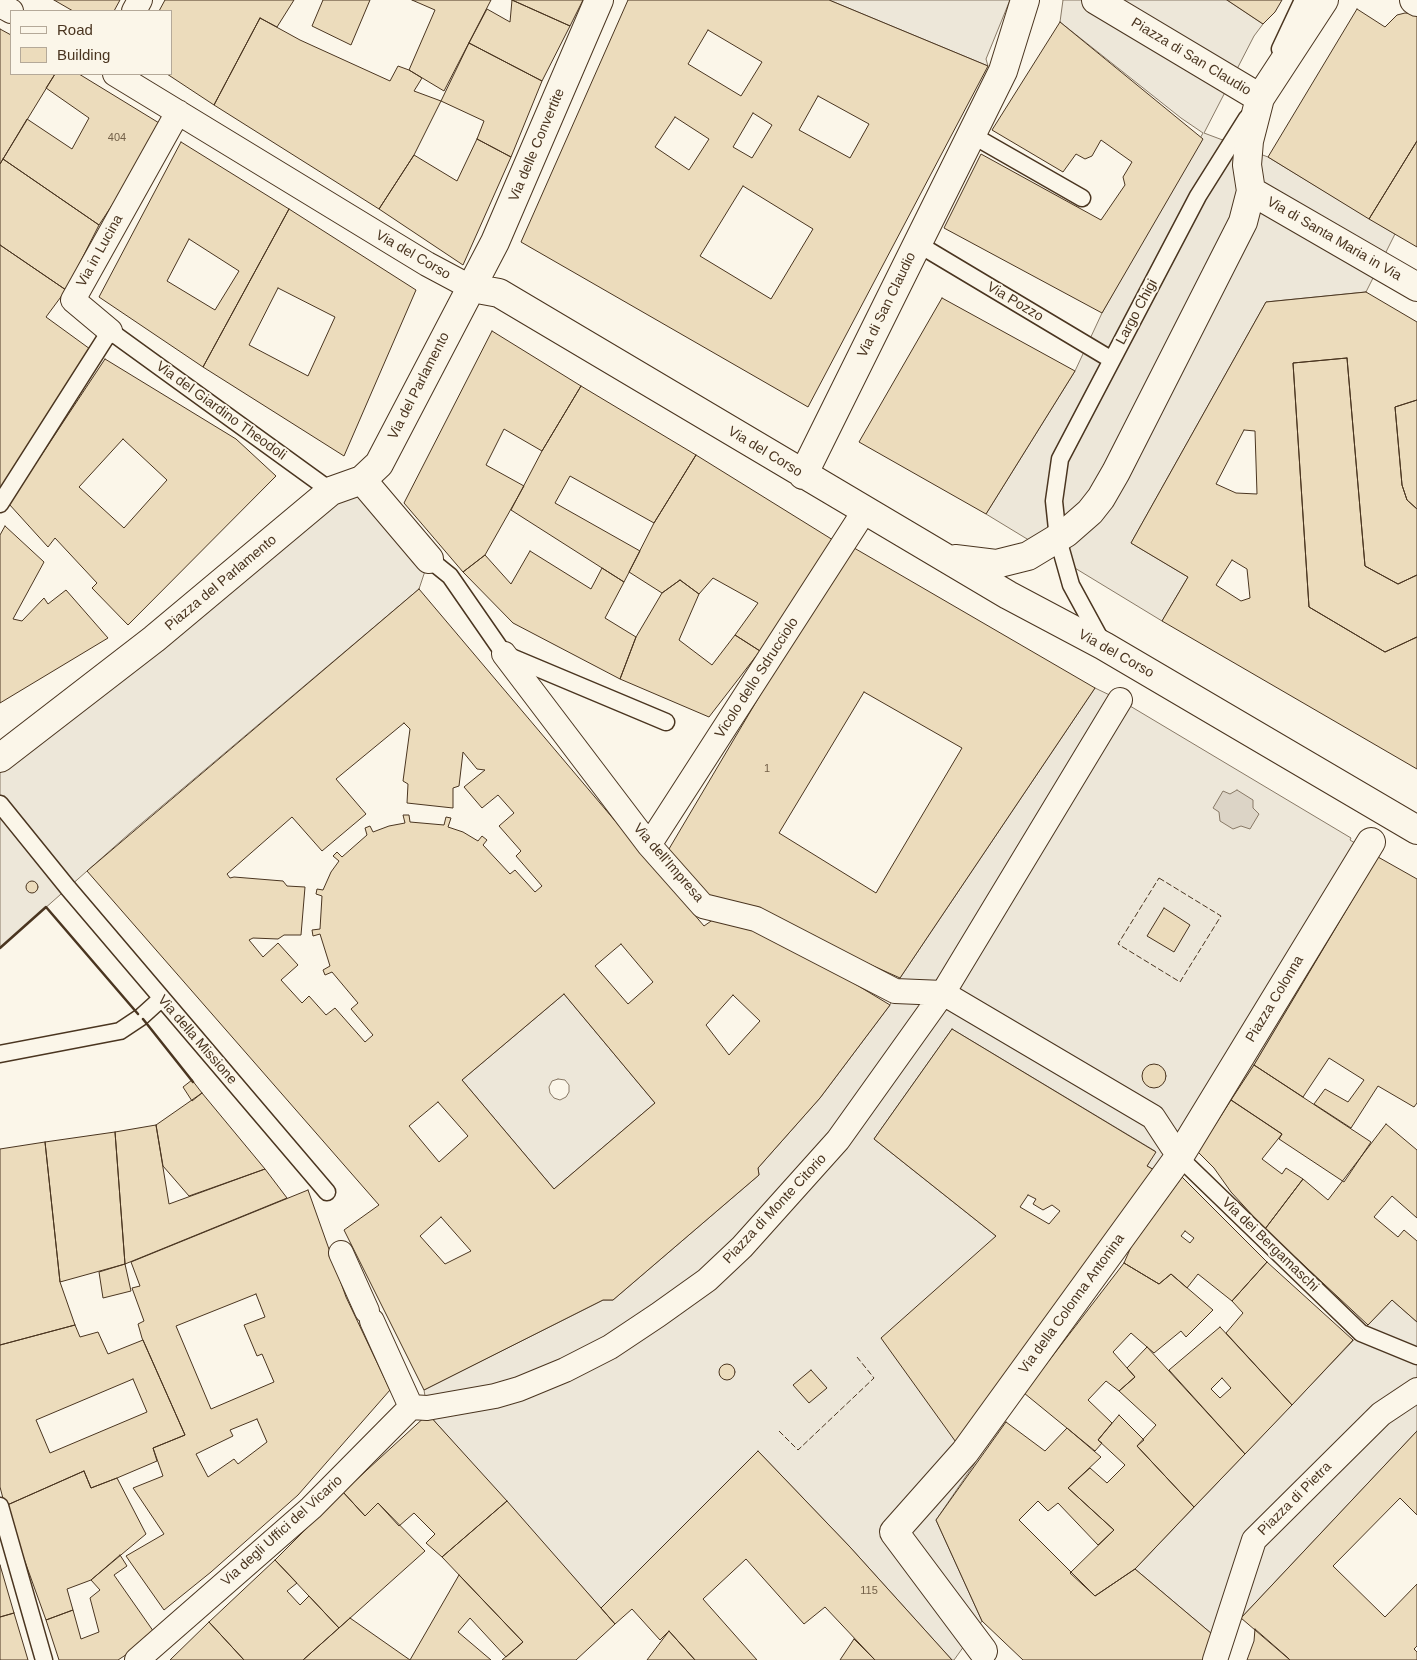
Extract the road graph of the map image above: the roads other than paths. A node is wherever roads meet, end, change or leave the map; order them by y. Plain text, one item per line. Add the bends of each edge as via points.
1 (599, 0) edge
2 (1025, 0) edge
3 (1096, 0) edge
4 (1303, 0) edge
5 (1324, 0) edge
6 (117, 75) edge
7 (1260, 98) junction
8 (178, 112) junction
9 (972, 134) junction
10 (1251, 191) junction
11 (1082, 198) dead end
12 (918, 244) junction
13 (1417, 287) edge
14 (472, 288) junction
15 (110, 331) junction
16 (1112, 360) junction
17 (803, 475) junction
18 (362, 480) junction
19 (331, 491) junction
20 (0, 504) edge
21 (865, 510) junction
22 (1058, 539) junction
23 (942, 555) junction
24 (429, 559) joint
25 (1104, 646) junction
26 (504, 654) junction
27 (1120, 700) dead end
28 (666, 722) dead end
29 (0, 758) edge
30 (0, 804) edge
31 (1417, 830) edge
32 (1372, 842) dead end
33 (649, 845) junction
34 (943, 993) junction
35 (162, 998) junction
36 (0, 1054) edge
37 (1175, 1152) junction
38 (327, 1192) dead end
39 (341, 1253) dead end
40 (1417, 1356) edge
41 (1417, 1390) edge
42 (419, 1408) junction
43 (0, 1506) edge
44 (1217, 1650) edge
45 (984, 1657) edge
46 (44, 1660) edge
47 (137, 1660) edge

1 - 14 street, Via delle Convertite
2 - 9 street, Via di San Claudio via 1003,71
3 - 7 street, Piazza di San Claudio
4 - 7 lane, Largo Chigi
5 - 7 street
6 - 8 street, Via del Corso
7 - 10 street via 1247,153
7 - 16 lane, Largo Chigi via 1198,196
8 - 14 street, Via del Corso via 427,264
8 - 15 street, Via in Lucina via 73,300
9 - 11 lane
9 - 12 street, Via di San Claudio
10 - 13 street, Via di Santa Maria in Via
10 - 22 street via 1243,222 1116,472 1090,512
12 - 16 lane, Via Pozzo
12 - 17 street, Via di San Claudio
14 - 17 street, Via del Corso via 498,293
14 - 18 street, Via del Parlamento via 378,464
15 - 19 lane, Via del Giardino Theodoli
15 - 20 lane
16 - 22 lane, Largo Chigi via 1060,459 1054,501
17 - 21 street, Via del Corso
18 - 19 street, Piazza del Parlamento
18 - 24 street
19 - 29 street, Piazza del Parlamento via 154,639
21 - 23 street, Via del Corso
21 - 33 street, Vicolo dello Sdrucciolo
22 - 23 street via 1028,556 996,564 964,562
22 - 25 lane, Largo Chigi via 1070,584
23 - 25 street, Via del Corso via 1008,596
24 - 26 lane, Via dell'Impresa via 450,576
25 - 31 street, Via del Corso
26 - 28 lane
26 - 33 street, Via dell'Impresa
27 - 34 street
30 - 35 lane, Via della Missione
32 - 37 street, Piazza Colonna
33 - 34 street, Via dell'Impresa via 703,906 756,919 895,990
34 - 37 street via 1153,1117
34 - 42 street, Piazza di Monte Citorio via 831,1148 766,1222 707,1280 610,1347 565,1370 511,1391
35 - 36 lane via 120,1031
35 - 38 lane, Via della Missione
37 - 40 lane, Via dei Bergamaschi via 1361,1333
37 - 45 street, Via della Colonna Antonina via 965,1452 894,1532
39 - 42 street via 369,1316
41 - 44 street, Piazza di Pietra via 1381,1414 1254,1540
42 - 47 street, Via degli Uffici del Vicario via 311,1508
43 - 46 lane

